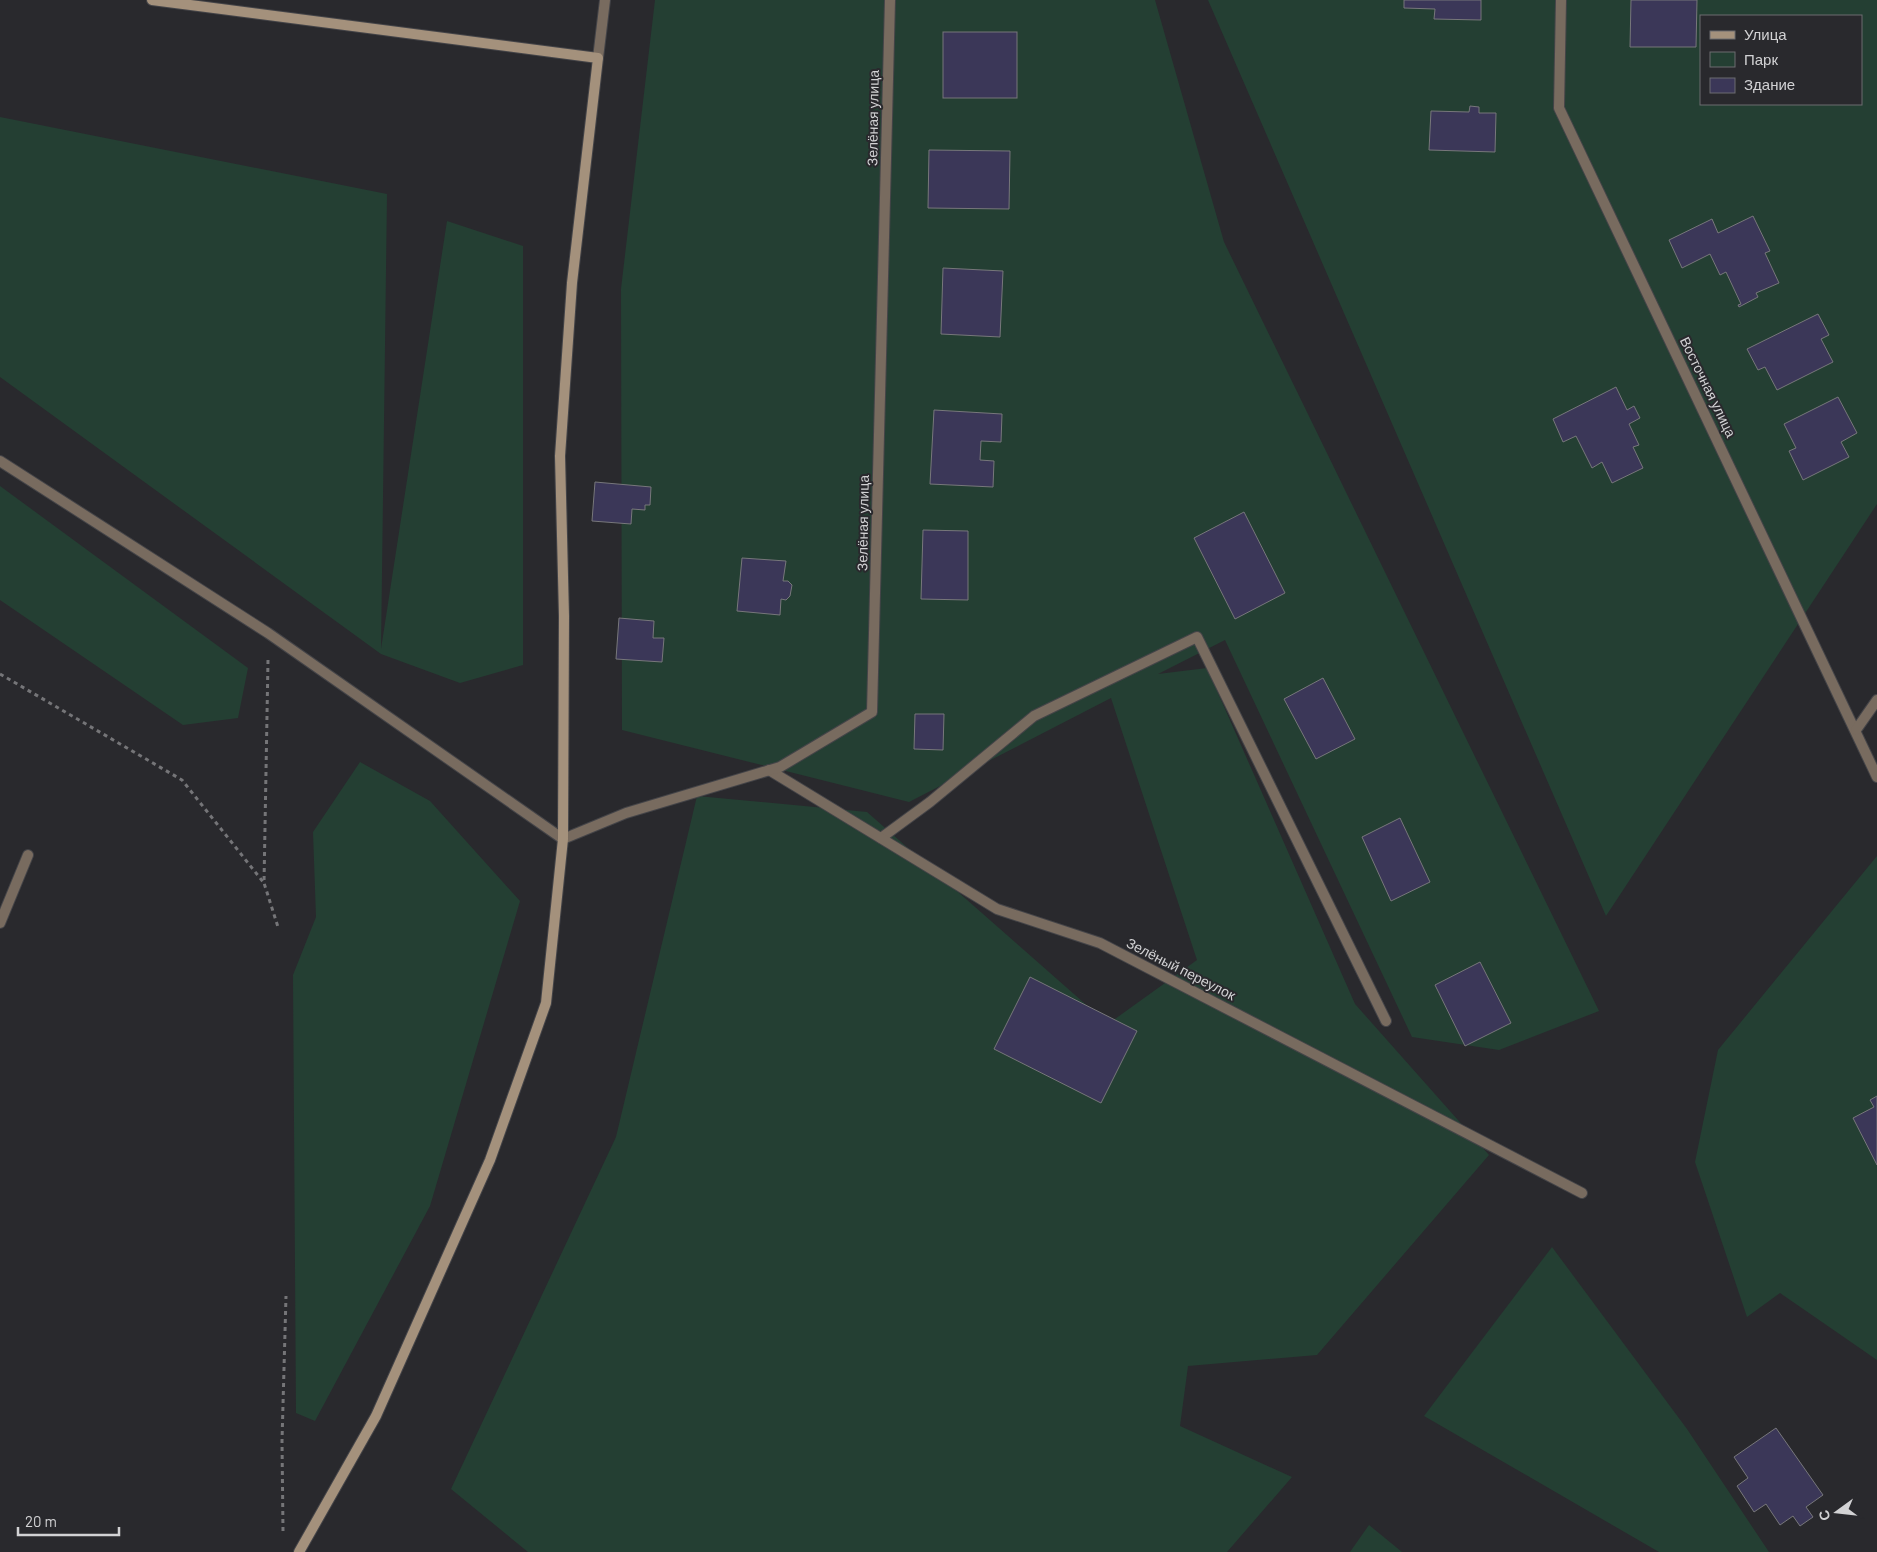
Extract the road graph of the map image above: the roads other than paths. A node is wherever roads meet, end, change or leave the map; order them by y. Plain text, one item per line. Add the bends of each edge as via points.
1 (152, 0) edge
2 (605, 0) edge
3 (890, 0) edge
4 (1561, 0) edge
5 (598, 58) junction
6 (0, 461) edge
7 (1877, 700) edge
8 (1856, 730) junction
9 (769, 770) junction
10 (1877, 777) edge
11 (563, 838) junction
12 (881, 838) junction
13 (28, 855) dead end
14 (0, 923) edge
15 (1386, 1021) dead end
16 (1582, 1194) dead end
17 (299, 1552) edge

1 - 5 main road
2 - 5 street
3 - 9 street, Зелёная улица via 872,712
4 - 8 street, Восточная улица via 1559,108
5 - 11 main road via 572,283 560,456 564,616
6 - 11 street via 268,633
7 - 8 street
8 - 10 street, Восточная улица
9 - 11 street, Зелёная улица via 626,813
9 - 12 street, Зелёный переулок
11 - 17 main road via 546,1003 490,1160 376,1416
12 - 15 street via 1034,716 1198,637
12 - 16 street, Зелёный переулок via 998,909 1100,943
13 - 14 street

